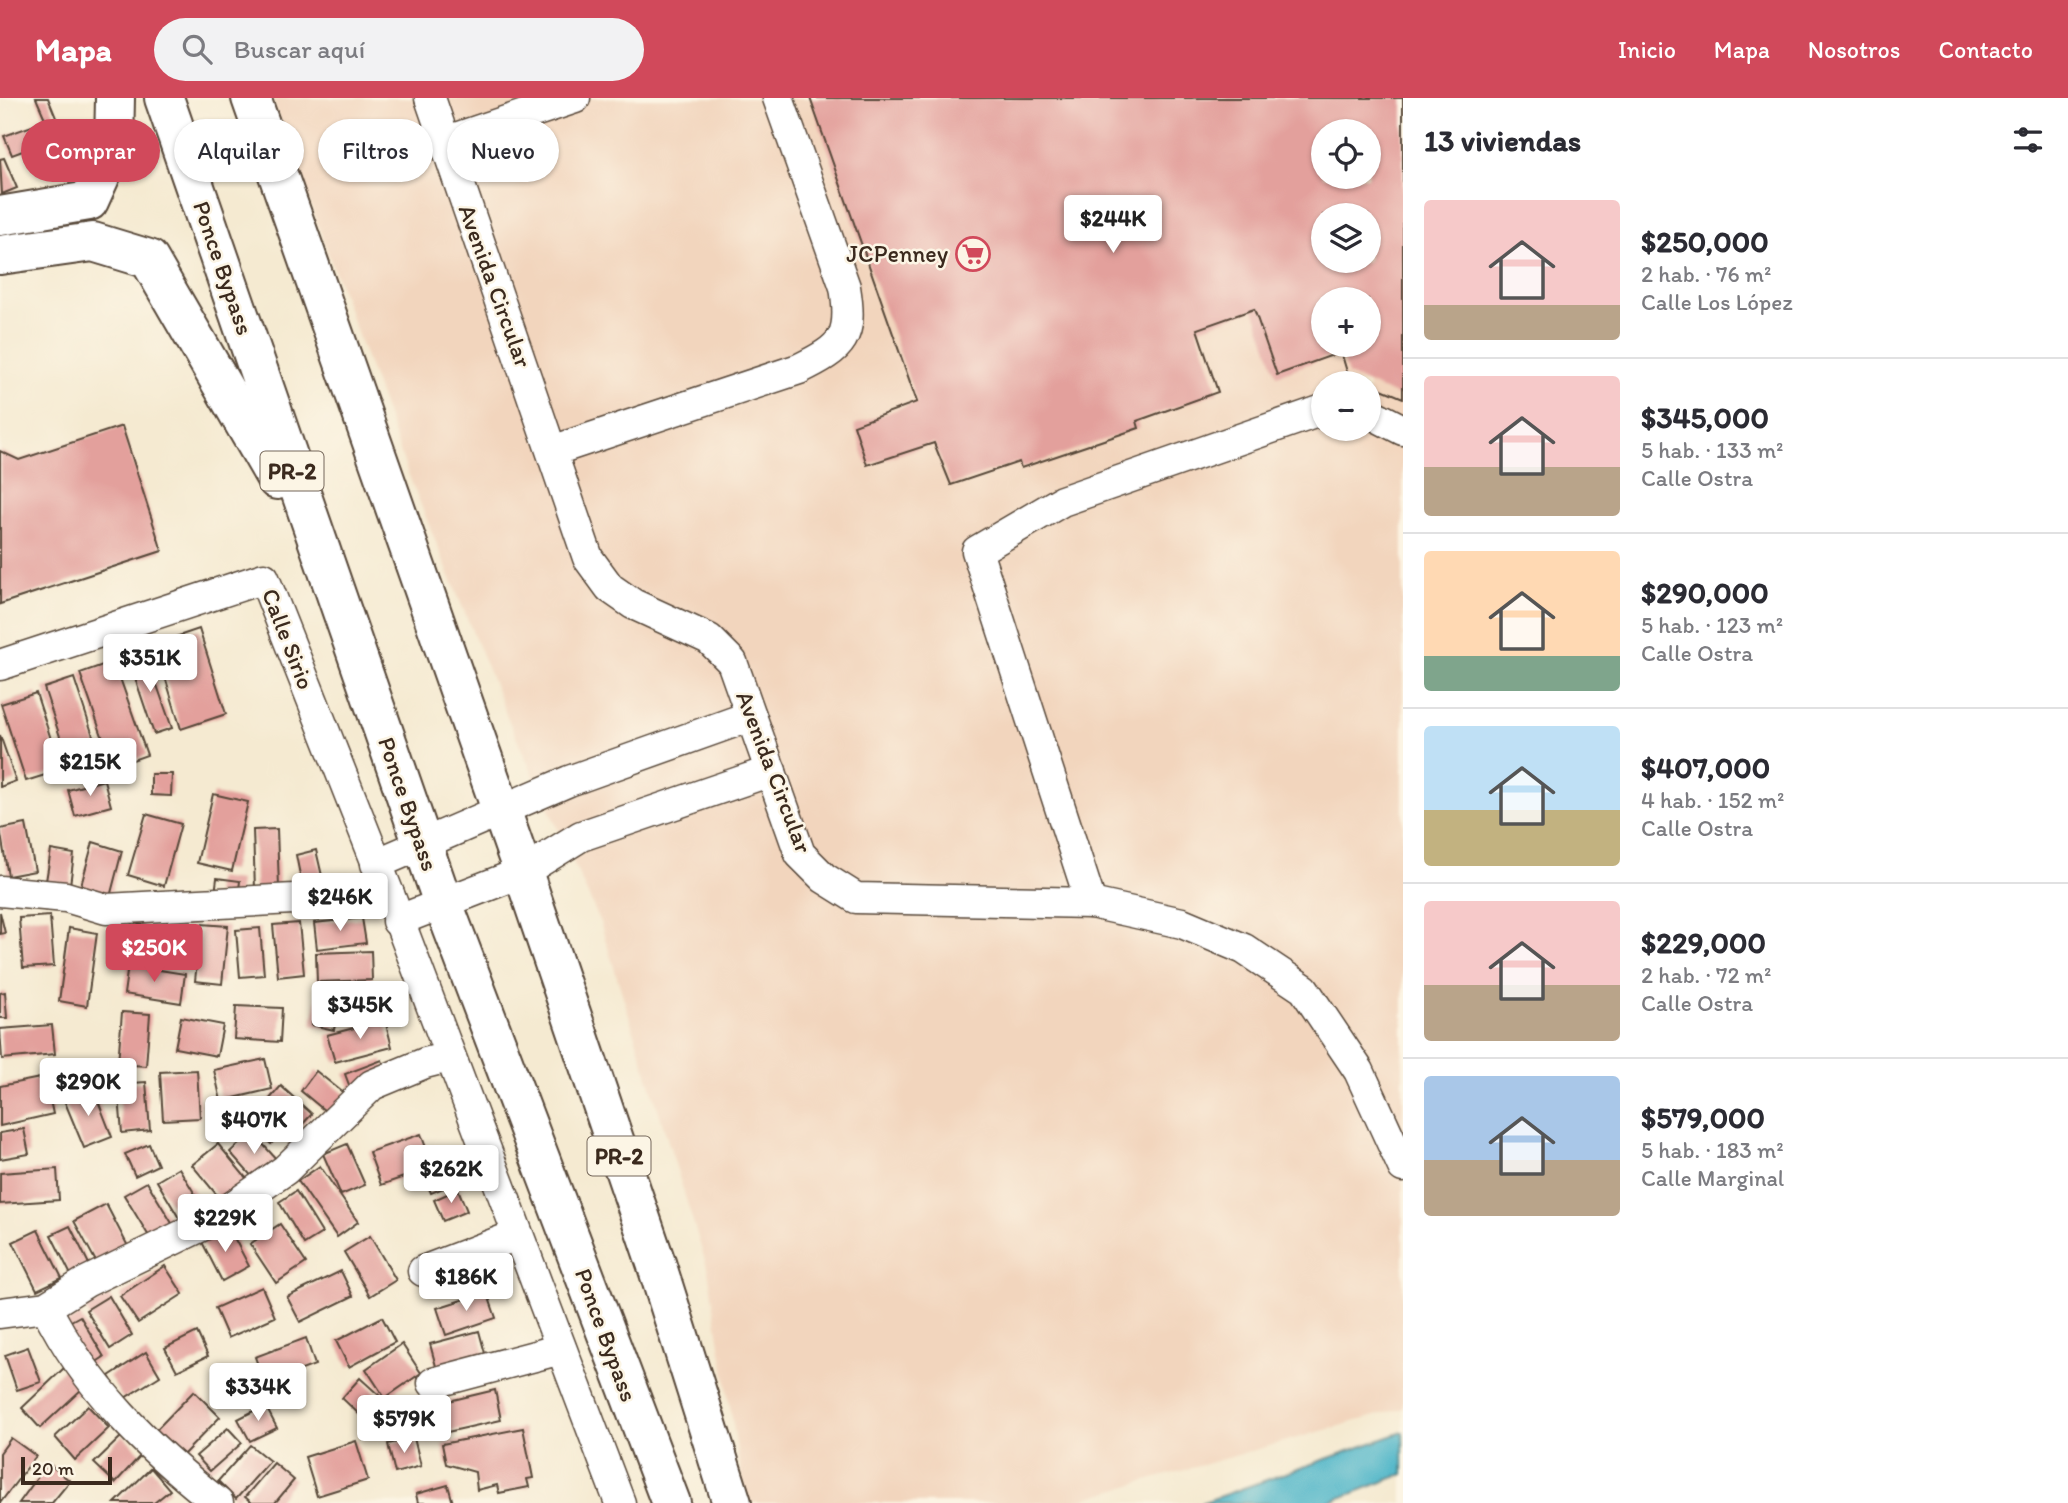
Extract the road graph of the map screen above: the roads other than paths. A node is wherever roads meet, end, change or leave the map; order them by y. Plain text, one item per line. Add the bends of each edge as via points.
1 (115, 98) edge
2 (164, 98) edge
3 (251, 98) edge
4 (430, 98) edge
5 (575, 98) edge
6 (778, 98) edge
7 (444, 142) junction
8 (0, 216) edge
9 (0, 255) edge
10 (1311, 414) edge
11 (1381, 419) edge
12 (1403, 430) edge
13 (552, 451) junction
14 (321, 557) junction
15 (0, 665) edge
16 (751, 716) junction
17 (771, 771) junction
18 (502, 812) junction
19 (422, 843) junction
20 (376, 864) junction
21 (523, 872) junction
22 (0, 891) edge
23 (443, 903) junction
24 (1091, 903) junction
25 (393, 908) junction
26 (449, 1057) junction
27 (1403, 1167) edge
28 (517, 1235) junction
29 (423, 1271) dead end
30 (46, 1307) junction
31 (0, 1313) edge
32 (561, 1349) junction
33 (433, 1383) dead end
34 (669, 1497) edge
35 (218, 1503) edge
36 (620, 1503) edge
37 (732, 1503) edge

1 - 8 highway via 114,146 89,201
2 - 14 highway, Ponce Bypass / PR-2
3 - 18 highway, PR-2
4 - 7 street, Avenida Circular
5 - 7 street
6 - 13 street via 845,287 850,316 842,339 828,355 799,369
7 - 13 street, Avenida Circular
9 - 14 highway via 93,242 149,259
10 - 24 street via 1062,501 977,551
11 - 12 street
13 - 16 street, Avenida Circular via 589,558 610,588 633,604 709,639 732,662
14 - 19 highway, Ponce Bypass / PR-2
15 - 20 street, Calle Sirio via 264,578
16 - 17 street, Avenida Circular
16 - 18 street via 569,781
17 - 21 street via 581,836
17 - 24 street, Avenida Circular via 800,855 824,878 856,898
18 - 19 street
18 - 21 highway, PR-2
19 - 20 street
19 - 23 highway, Ponce Bypass / PR-2
20 - 25 street, Calle Sirio
21 - 23 street
21 - 37 highway, PR-2
22 - 25 street via 66,897 106,909
23 - 25 street
23 - 34 highway, Ponce Bypass / PR-2
24 - 27 street, Avenida Circular via 1209,933 1244,949 1304,989 1359,1071
25 - 26 street, Calle Sirio
26 - 28 street, Calle Sirio
26 - 30 street via 372,1086 285,1170 212,1221 86,1282
28 - 29 street
28 - 32 street, Calle Sirio
30 - 31 street
30 - 35 street via 96,1389 164,1460
32 - 33 street
32 - 36 street, Calle Sirio
34 - 36 street

